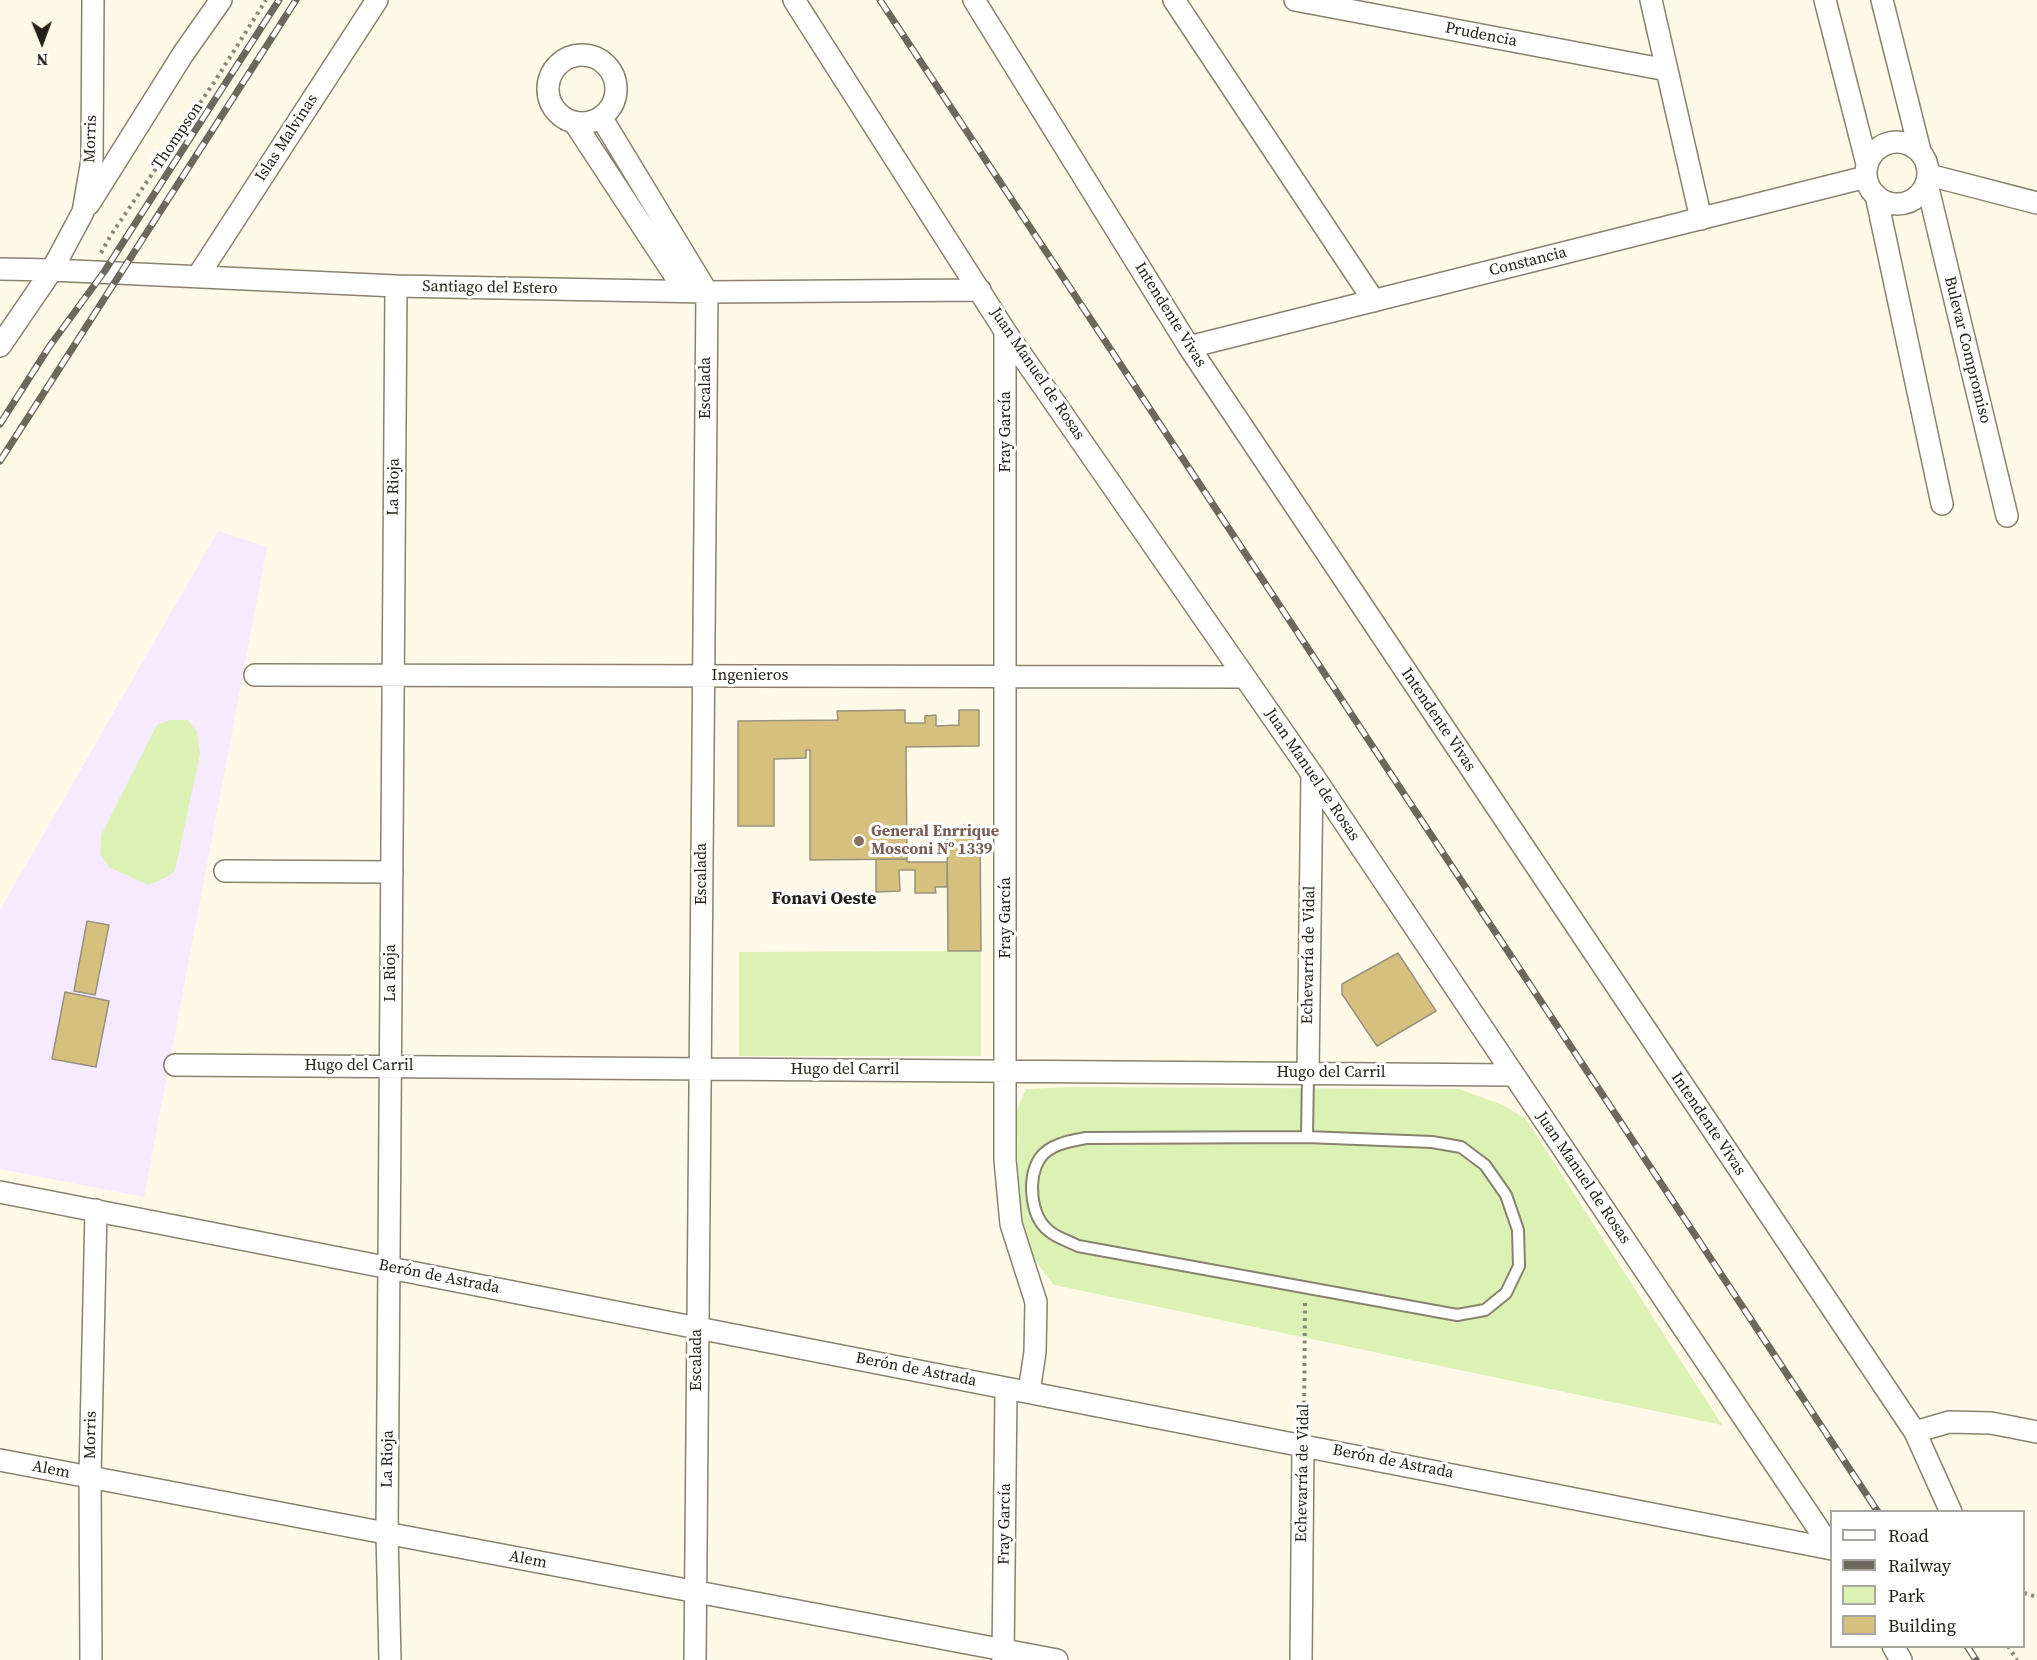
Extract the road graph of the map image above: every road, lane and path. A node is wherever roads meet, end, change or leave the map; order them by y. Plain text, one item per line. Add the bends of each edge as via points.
1 (93, 0) edge
2 (221, 0) edge
3 (266, 0) edge
4 (377, 0) edge
5 (794, 0) edge
6 (974, 0) edge
7 (1174, 0) edge
8 (1295, 0) edge
9 (1651, 0) edge
10 (1825, 0) edge
11 (1882, 0) edge
12 (1337, 4) edge
13 (1667, 70) junction
14 (601, 117) junction
15 (574, 122) junction
16 (1920, 151) junction
17 (1870, 179) junction
18 (1928, 180) junction
19 (2037, 203) edge
20 (84, 212) junction
21 (1701, 219) junction
22 (0, 269) edge
23 (52, 270) junction
24 (90, 272) junction
25 (198, 276) junction
26 (396, 286) junction
27 (980, 290) junction
28 (685, 291) junction
29 (707, 292) junction
30 (1374, 301) junction
31 (1005, 331) junction
32 (0, 346) edge
33 (1189, 347) junction
34 (1942, 504) dead end
35 (2007, 516) dead end
36 (255, 675) dead end
37 (392, 675) junction
38 (704, 676) junction
39 (1006, 676) junction
40 (1244, 676) junction
41 (1312, 774) junction
42 (225, 871) dead end
43 (392, 872) junction
44 (176, 1065) dead end
45 (390, 1066) junction
46 (700, 1068) junction
47 (1006, 1071) junction
48 (1308, 1073) junction
49 (1514, 1075) junction
50 (1307, 1137) junction
51 (0, 1191) edge
52 (96, 1210) junction
53 (390, 1268) junction
54 (1305, 1287) junction
55 (698, 1328) junction
56 (1006, 1388) junction
57 (1029, 1392) junction
58 (1915, 1432) junction
59 (2037, 1432) edge
60 (1303, 1444) junction
61 (0, 1460) edge
62 (90, 1477) junction
63 (1950, 1510) edge
64 (387, 1533) junction
65 (1830, 1546) edge
66 (1830, 1549) edge
67 (695, 1592) junction
68 (2009, 1648) edge
69 (1003, 1655) edge
70 (91, 1660) edge
71 (390, 1660) edge
72 (695, 1660) edge
73 (1057, 1660) edge
74 (1301, 1660) edge
75 (2018, 1660) edge

1 - 20 street, Morris via 92,160
2 - 20 street
3 - 24 path, Thompson
4 - 25 street, Islas Malvinas
5 - 27 street, Juan Manuel de Rosas
6 - 33 street, Intendente Vivas
7 - 30 street
8 - 12 street, Prudencia
9 - 13 street
10 - 17 street
11 - 16 street
12 - 13 street, Prudencia
13 - 21 street
14 - 15 street
14 - 15 street via 616,93 612,74 599,60 581,55 563,61 550,76 548,95 557,112
14 - 29 street
15 - 28 street
16 - 17 street via 1900,142 1880,147 1872,155
16 - 18 street via 1927,162
17 - 18 street via 1884,201 1894,204 1914,200
17 - 21 street, Constancia
17 - 34 street
18 - 19 street
18 - 35 street, Bulevar Compromiso
20 - 23 street, Morris
21 - 30 street, Constancia
22 - 23 street, Santiago del Estero
23 - 24 street, Santiago del Estero
23 - 32 street
24 - 25 street, Santiago del Estero
25 - 26 street, Santiago del Estero
26 - 28 street, Santiago del Estero
26 - 37 street, La Rioja
27 - 29 street, Santiago del Estero
27 - 31 street, Juan Manuel de Rosas
28 - 29 street, Santiago del Estero
29 - 38 street, Escalada
30 - 33 street, Constancia
31 - 39 street, Fray García
31 - 40 street, Juan Manuel de Rosas
33 - 58 street, Intendente Vivas
36 - 37 street, Ingenieros
37 - 38 street, Ingenieros
37 - 43 street, La Rioja
38 - 39 street, Ingenieros
38 - 46 street, Escalada
39 - 40 street, Ingenieros
39 - 47 street, Fray García
40 - 41 street, Juan Manuel de Rosas
41 - 48 street, Echevarría de Vidal
41 - 49 street, Juan Manuel de Rosas
42 - 43 street
43 - 45 street, La Rioja
44 - 45 street, Hugo del Carril
45 - 46 street, Hugo del Carril
45 - 53 street, La Rioja
46 - 47 street, Hugo del Carril
46 - 55 street, Escalada
47 - 48 street, Hugo del Carril
47 - 57 street, Fray García via 1005,1160 1011,1224 1036,1302
48 - 49 street, Hugo del Carril
48 - 50 lane, Echevarría de Vidal
49 - 65 street, Juan Manuel de Rosas
50 - 54 lane via 1432,1142 1461,1148 1485,1165 1506,1195 1518,1230 1519,1266 1506,1293 1485,1310 1457,1315
50 - 54 lane via 1086,1138 1061,1142 1041,1158 1032,1183 1034,1210 1048,1231 1078,1246
51 - 52 street, Berón de Astrada
52 - 53 street, Berón de Astrada
52 - 62 street, Morris
53 - 55 street, Berón de Astrada
53 - 64 street, La Rioja
54 - 60 path, Echevarría de Vidal
55 - 56 street, Berón de Astrada
55 - 67 street, Escalada
56 - 57 street, Berón de Astrada
56 - 69 street, Fray García
57 - 60 street, Berón de Astrada
58 - 59 street via 1949,1422 1991,1423
58 - 63 street
60 - 66 street, Berón de Astrada
60 - 74 street, Echevarría de Vidal
61 - 62 street, Alem
62 - 64 street, Alem
62 - 70 street, Morris
64 - 67 street, Alem
64 - 71 street, La Rioja
67 - 69 street, Alem
67 - 72 street, Escalada
68 - 75 path
69 - 73 street, Alem

